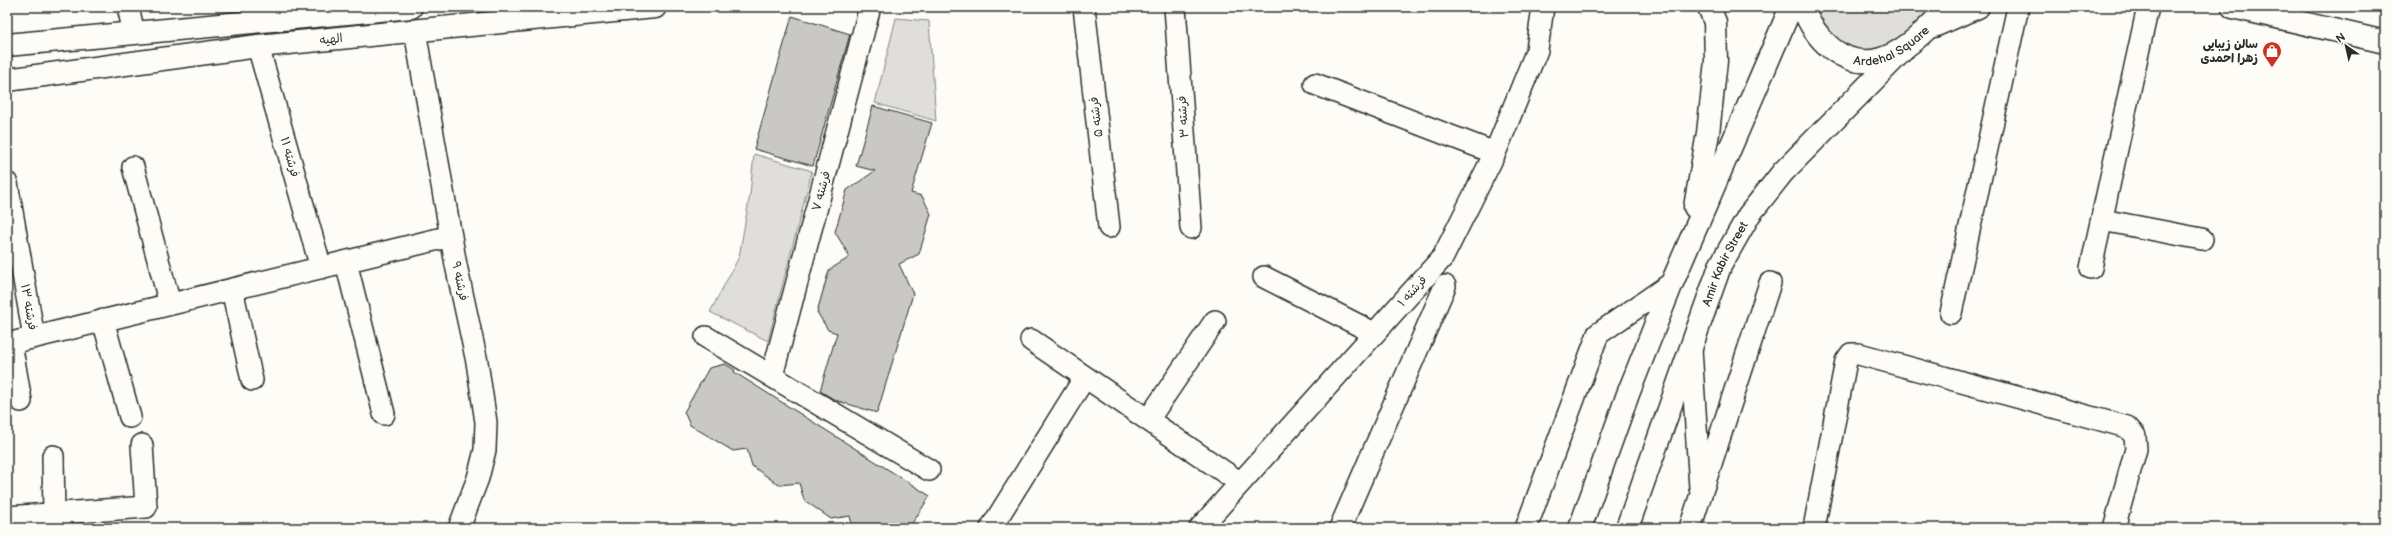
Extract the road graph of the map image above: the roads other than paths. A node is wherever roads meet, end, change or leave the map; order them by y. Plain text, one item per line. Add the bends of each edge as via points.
1 (128, 7) edge
2 (411, 7) edge
3 (655, 7) edge
4 (870, 7) edge
5 (1084, 7) edge
6 (1175, 7) edge
7 (1543, 7) edge
8 (1709, 7) edge
9 (1791, 7) edge
10 (1803, 7) edge
11 (1948, 7) edge
12 (1978, 7) edge
13 (2018, 7) edge
14 (2148, 7) edge
15 (2233, 7) edge
16 (387, 8) edge
17 (563, 12) edge
18 (284, 13) edge
19 (415, 31) junction
20 (1924, 31) junction
21 (134, 33) junction
22 (2385, 42) edge
23 (7, 45) edge
24 (258, 46) junction
25 (1903, 50) junction
26 (7, 80) edge
27 (1315, 84) dead end
28 (1495, 153) junction
29 (133, 167) dead end
30 (7, 183) edge
31 (2102, 220) junction
32 (1109, 227) dead end
33 (1191, 228) dead end
34 (451, 236) junction
35 (2202, 239) dead end
36 (1689, 241) junction
37 (346, 262) junction
38 (321, 268) junction
39 (2091, 268) dead end
40 (1264, 277) dead end
41 (1672, 283) junction
42 (1770, 283) dead end
43 (1445, 286) dead end
44 (232, 289) junction
45 (170, 304) junction
46 (1951, 313) dead end
47 (103, 320) junction
48 (1215, 321) dead end
49 (1374, 333) junction
50 (34, 337) junction
51 (706, 337) dead end
52 (1031, 340) dead end
53 (9, 343) edge
54 (1691, 349) junction
55 (772, 376) junction
56 (1085, 378) junction
57 (252, 380) dead end
58 (21, 401) dead end
59 (384, 414) dead end
60 (130, 417) dead end
61 (1148, 420) junction
62 (142, 445) dead end
63 (53, 456) dead end
64 (929, 470) dead end
65 (1239, 482) junction
66 (1701, 496) junction
67 (54, 514) junction
68 (7, 517) edge
69 (459, 528) edge
70 (991, 528) edge
71 (1200, 528) edge
72 (1340, 528) edge
73 (1526, 528) edge
74 (1580, 528) edge
75 (1627, 528) edge
76 (1690, 528) edge
77 (1814, 528) edge
78 (2114, 528) edge

1 - 21 street
2 - 16 main road, الهیه
3 - 17 main road, الهیه
4 - 55 street, فرشته ۷
5 - 32 street, فرشته ۵
6 - 33 street, فرشته ۳
7 - 28 street, فرشته ۱ via 1537,50
8 - 36 main road via 1715,22 1716,61 1708,133
9 - 36 main road
10 - 25 main road, Ardehal Square via 1807,20 1821,40 1840,55 1856,62 1871,63
11 - 20 main road, Ardehal Square
12 - 20 main road
13 - 46 street
14 - 31 street
15 - 22 main road
16 - 18 main road, الهیه
17 - 19 main road, الهیه
18 - 21 main road, الهیه
19 - 24 main road, الهیه
19 - 34 street, فرشته ۹
20 - 25 main road, Ardehal Square
21 - 23 main road, الهیه
24 - 26 main road, الهیه
24 - 38 street, فرشته ۱۱
25 - 54 main road, Amir Kabir Street via 1783,172 1749,215 1720,266
27 - 28 street
28 - 49 street, فرشته ۱ via 1443,257
29 - 45 street
30 - 50 street, فرشته ۱۳
31 - 35 street
31 - 39 street
34 - 37 street
34 - 69 street, فرشته ۹ via 477,362 486,422 486,450
36 - 41 main road
37 - 38 street
37 - 59 street
38 - 44 street
40 - 49 street
41 - 73 street via 1598,334
41 - 74 main road via 1628,394
42 - 66 street
43 - 72 street
44 - 45 street
44 - 57 street
45 - 47 street
47 - 50 street
47 - 60 street
48 - 61 street
49 - 65 street, فرشته ۱
50 - 53 street
51 - 55 street
52 - 56 street
53 - 58 street
54 - 66 street
54 - 75 main road, Amir Kabir Street
55 - 64 street
56 - 61 street
56 - 70 street
61 - 65 street
62 - 67 street via 146,507
63 - 67 street
65 - 71 street, فرشته ۱
66 - 76 street
67 - 68 street
77 - 78 street via 1846,361 1851,354 1859,354 2127,427 2135,436 2136,449

